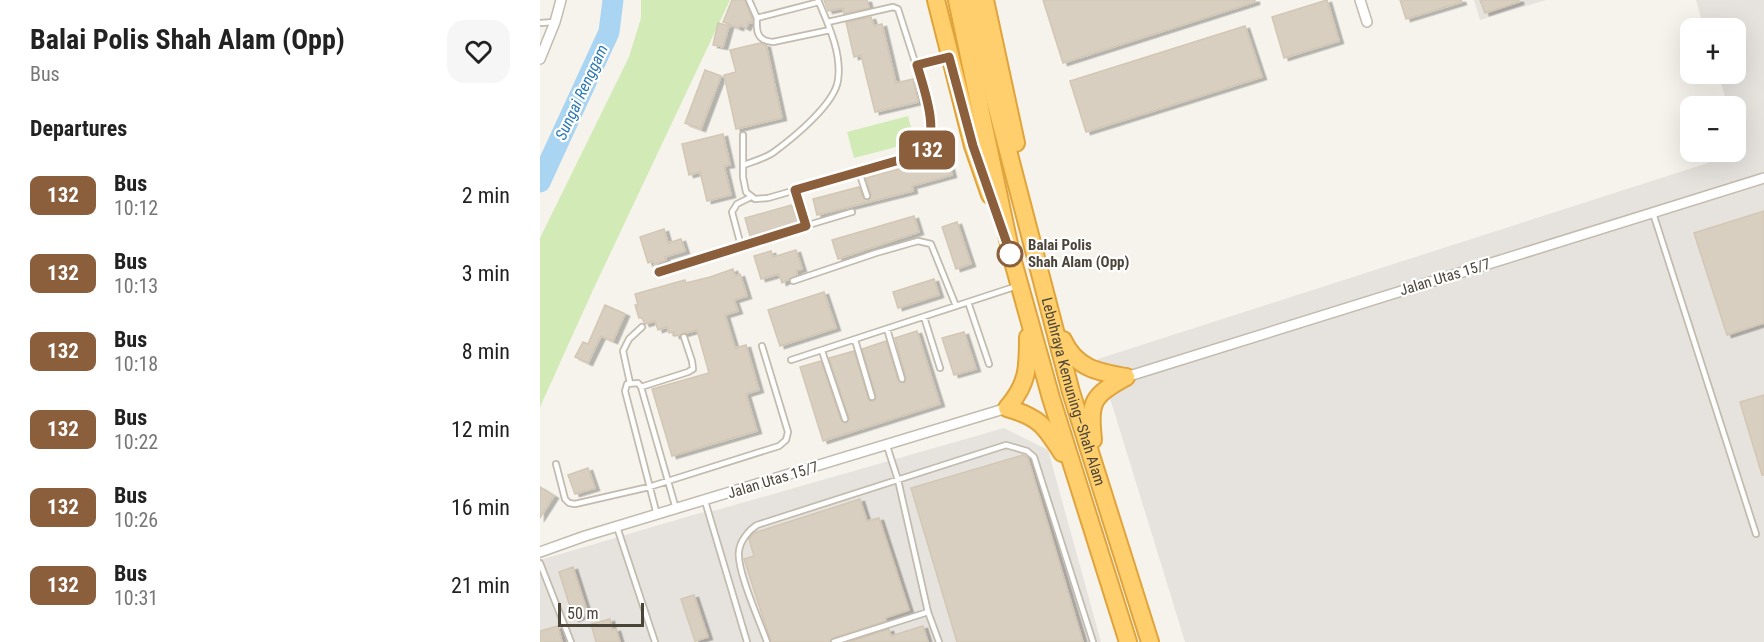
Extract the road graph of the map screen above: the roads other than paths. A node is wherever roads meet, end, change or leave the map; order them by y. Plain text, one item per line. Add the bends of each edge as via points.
1 (561, 0) edge
2 (749, 0) edge
3 (936, 0) edge
4 (957, 0) edge
5 (970, 0) edge
6 (985, 0) edge
7 (1360, 0) edge
8 (818, 1) edge
9 (757, 18) junction
10 (555, 22) junction
11 (828, 22) junction
12 (1367, 22) dead end
13 (540, 23) edge
14 (830, 30) junction
15 (976, 56) junction
16 (949, 57) junction
17 (540, 59) edge
18 (917, 65) junction
19 (743, 135) dead end
20 (744, 165) junction
21 (859, 172) junction
22 (1764, 178) edge
23 (795, 190) junction
24 (867, 196) dead end
25 (751, 197) junction
26 (852, 212) dead end
27 (1653, 213) junction
28 (806, 226) junction
29 (1032, 240) junction
30 (742, 245) junction
31 (1012, 258) junction
32 (659, 272) dead end
33 (793, 281) dead end
34 (1019, 285) junction
35 (968, 302) junction
36 (956, 306) junction
37 (1028, 314) junction
38 (924, 317) junction
39 (1053, 319) junction
40 (642, 327) dead end
41 (887, 329) junction
42 (684, 337) dead end
43 (855, 340) junction
44 (762, 346) dead end
45 (822, 351) junction
46 (791, 360) dead end
47 (988, 364) dead end
48 (940, 368) dead end
49 (1126, 377) junction
50 (902, 379) dead end
51 (630, 383) junction
52 (641, 387) junction
53 (872, 397) dead end
54 (1007, 408) junction
55 (845, 419) dead end
56 (886, 445) junction
57 (556, 465) dead end
58 (1076, 477) junction
59 (1098, 478) junction
60 (898, 480) junction
61 (668, 481) junction
62 (650, 487) junction
63 (705, 501) junction
64 (676, 510) junction
65 (657, 515) junction
66 (617, 527) junction
67 (1756, 534) dead end
68 (540, 552) edge
69 (540, 563) edge
70 (928, 612) junction
71 (572, 642) edge
72 (655, 642) edge
73 (747, 642) edge
74 (766, 642) edge
75 (834, 642) edge
76 (939, 642) edge
77 (1093, 642) edge
78 (1128, 642) edge
79 (1150, 642) edge

1 - 10 street
2 - 9 lane
3 - 16 highway
4 - 15 highway, Lebuhraya Kemuning–Shah Alam
5 - 15 highway, Lebuhraya Kemuning–Shah Alam
6 - 29 highway via 1011,116
7 - 12 street
8 - 9 lane
8 - 11 lane
9 - 14 lane via 756,30 766,42
10 - 13 lane
10 - 17 street
11 - 14 lane
11 - 18 lane via 896,8
14 - 20 lane via 838,66 838,82 830,99 772,153
15 - 29 highway, Lebuhraya Kemuning–Shah Alam
15 - 31 highway, Lebuhraya Kemuning–Shah Alam
16 - 18 lane
16 - 31 highway via 973,146
18 - 21 lane via 928,106 930,146 924,153
19 - 20 lane
20 - 25 lane via 746,192
21 - 23 lane
21 - 24 lane
22 - 27 street, Jalan Utas 15/7
23 - 25 lane via 768,198
23 - 28 lane
25 - 30 lane via 737,204 732,212
26 - 28 lane
27 - 49 street, Jalan Utas 15/7
27 - 67 lane
28 - 30 lane
29 - 39 highway, Lebuhraya Kemuning–Shah Alam
30 - 32 lane
31 - 34 highway, Lebuhraya Kemuning–Shah Alam
33 - 36 lane via 876,253 925,242 931,244
34 - 35 lane
34 - 37 highway, Lebuhraya Kemuning–Shah Alam
35 - 36 lane
35 - 47 lane
36 - 38 lane
37 - 54 highway via 1026,378
37 - 58 highway, Lebuhraya Kemuning–Shah Alam
38 - 41 lane
38 - 48 lane
39 - 49 highway via 1069,354 1087,367
39 - 59 highway, Lebuhraya Kemuning–Shah Alam
40 - 51 lane via 623,351
41 - 43 lane
41 - 50 lane
42 - 52 lane via 693,369
43 - 45 lane
43 - 53 lane
44 - 61 lane via 788,432 786,440 771,449
45 - 46 lane
45 - 55 lane
49 - 59 highway via 1094,401 1091,419
51 - 52 lane
51 - 62 lane via 625,391
52 - 61 lane
54 - 56 street, Jalan Utas 15/7
54 - 58 highway via 1036,418
56 - 60 lane
56 - 63 street, Jalan Utas 15/7
57 - 62 lane via 569,503
58 - 78 highway, Lebuhraya Kemuning–Shah Alam
59 - 79 highway, Lebuhraya Kemuning–Shah Alam
60 - 70 lane
60 - 74 lane via 750,529 739,551 741,569
60 - 77 lane via 1006,445 1027,451 1034,457
61 - 62 lane
61 - 64 lane
62 - 65 lane
63 - 64 street, Jalan Utas 15/7
63 - 73 lane
64 - 65 street, Jalan Utas 15/7
65 - 66 street, Jalan Utas 15/7
66 - 68 street, Jalan Utas 15/7
66 - 72 lane
69 - 71 lane
70 - 75 lane
70 - 76 lane

